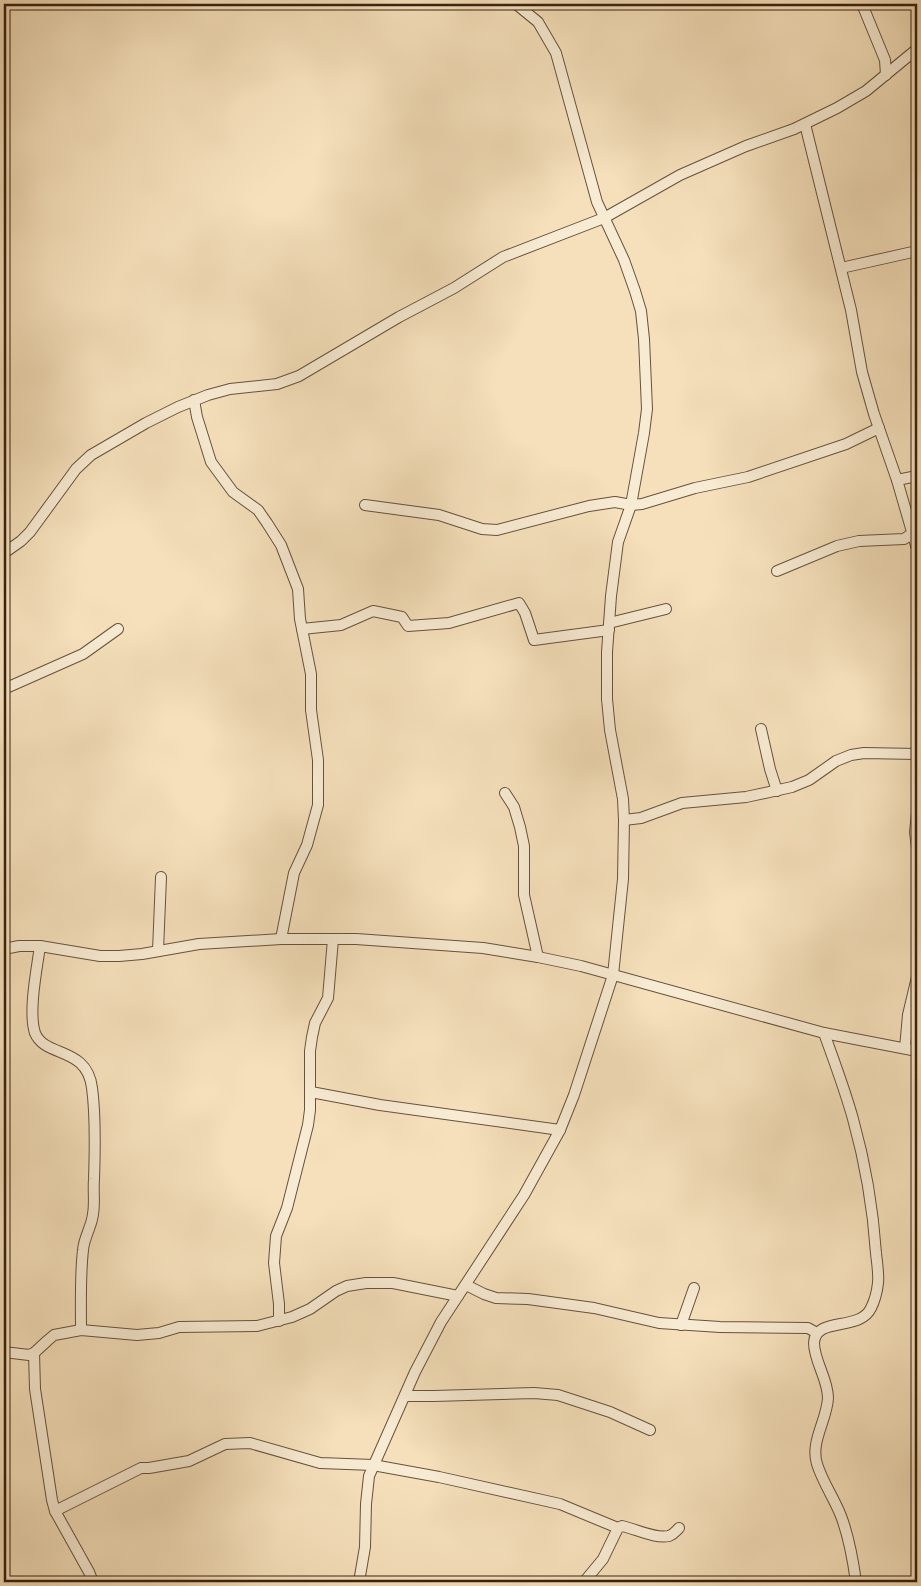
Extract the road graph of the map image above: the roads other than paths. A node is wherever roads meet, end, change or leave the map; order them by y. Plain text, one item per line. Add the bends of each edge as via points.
1 (516, 4) edge
2 (862, 4) edge
3 (917, 49) edge
4 (886, 75) junction
5 (805, 124) junction
6 (604, 218) junction
7 (917, 251) edge
8 (840, 268) junction
9 (194, 400) junction
10 (879, 428) junction
11 (917, 476) edge
12 (897, 480) junction
13 (365, 505) dead end
14 (631, 505) junction
15 (915, 532) edge
16 (917, 549) edge
17 (4, 553) edge
18 (777, 572) dead end
19 (666, 609) dead end
20 (609, 627) junction
21 (118, 629) dead end
22 (302, 629) junction
23 (4, 689) edge
24 (761, 729) dead end
25 (917, 754) edge
26 (777, 791) junction
27 (505, 793) dead end
28 (917, 813) edge
29 (624, 820) junction
30 (917, 848) edge
31 (160, 877) dead end
32 (281, 939) junction
33 (333, 939) junction
34 (40, 946) junction
35 (4, 949) edge
36 (158, 951) junction
37 (538, 957) junction
38 (613, 976) junction
39 (917, 977) edge
40 (824, 1033) junction
41 (905, 1048) junction
42 (917, 1050) edge
43 (310, 1092) junction
44 (560, 1130) junction
45 (466, 1285) junction
46 (694, 1288) dead end
47 (458, 1296) junction
48 (279, 1322) junction
49 (681, 1324) junction
50 (81, 1330) junction
51 (817, 1333) junction
52 (4, 1352) edge
53 (34, 1353) junction
54 (405, 1396) junction
55 (650, 1430) dead end
56 (373, 1465) junction
57 (55, 1511) junction
58 (618, 1528) junction
59 (679, 1528) dead end
60 (92, 1582) edge
61 (359, 1582) edge
62 (584, 1582) edge
63 (856, 1582) edge

1 - 6 street via 538,22 556,53 581,148
2 - 4 street via 885,60
3 - 4 street
4 - 5 street via 866,91
5 - 6 street via 680,175
5 - 8 street
6 - 9 street via 503,257 288,381 230,389
6 - 14 street via 635,290 644,339 647,409
7 - 8 street
8 - 10 street via 862,372
9 - 17 street via 91,455 76,469 30,532
9 - 22 street via 211,462 234,492 258,510 281,545 298,589
10 - 12 street
10 - 14 street via 838,447 748,478
11 - 12 street
12 - 15 street
13 - 14 street via 440,516 482,529 498,530 589,506 615,502
14 - 20 street via 618,542
15 - 16 street
15 - 18 street via 904,539 859,541 837,546
19 - 20 street
20 - 22 street via 534,640 519,603 449,623 408,626 402,617 373,611 341,625
20 - 29 street via 607,699
21 - 23 street via 84,654
22 - 32 street via 311,674 318,805 294,873
24 - 26 street
25 - 26 street via 851,755 836,760 809,780
26 - 29 street via 682,803 641,818
27 - 37 street via 514,807 524,846 524,895
28 - 30 street
29 - 38 street via 623,879
31 - 36 street
32 - 33 street
32 - 36 street via 199,944
33 - 37 street via 484,948
33 - 43 street via 328,998 315,1023 312,1037
34 - 35 street
34 - 36 street via 100,956
34 - 50 street via 32,1018 35,1032 38,1039 81,1063 93,1090 94,1212 83,1248
37 - 38 street
38 - 40 street
38 - 44 street
39 - 41 street via 908,1015
40 - 41 street
40 - 51 street via 853,1119 873,1219 878,1282 876,1298 862,1319 827,1327
41 - 42 street
43 - 44 street
43 - 48 street via 302,1153 274,1248
44 - 45 street via 524,1195
45 - 47 street
45 - 49 street via 496,1298 594,1308 659,1323
46 - 49 street
47 - 48 street via 393,1283 366,1283 346,1286 310,1310
47 - 54 street via 441,1322
48 - 50 street via 257,1326 179,1327 137,1335
49 - 51 street via 808,1328
50 - 53 street via 54,1335
51 - 63 street via 814,1346 828,1399 818,1437 817,1462 842,1517
52 - 53 street
53 - 57 street via 35,1389
54 - 55 street via 558,1395 610,1412
54 - 56 street
56 - 57 street via 320,1463 250,1443 225,1444 189,1461 141,1468
56 - 58 street via 560,1504
56 - 61 street via 368,1476 365,1547
57 - 60 street
58 - 59 street via 622,1526 668,1536
58 - 62 street via 603,1559

